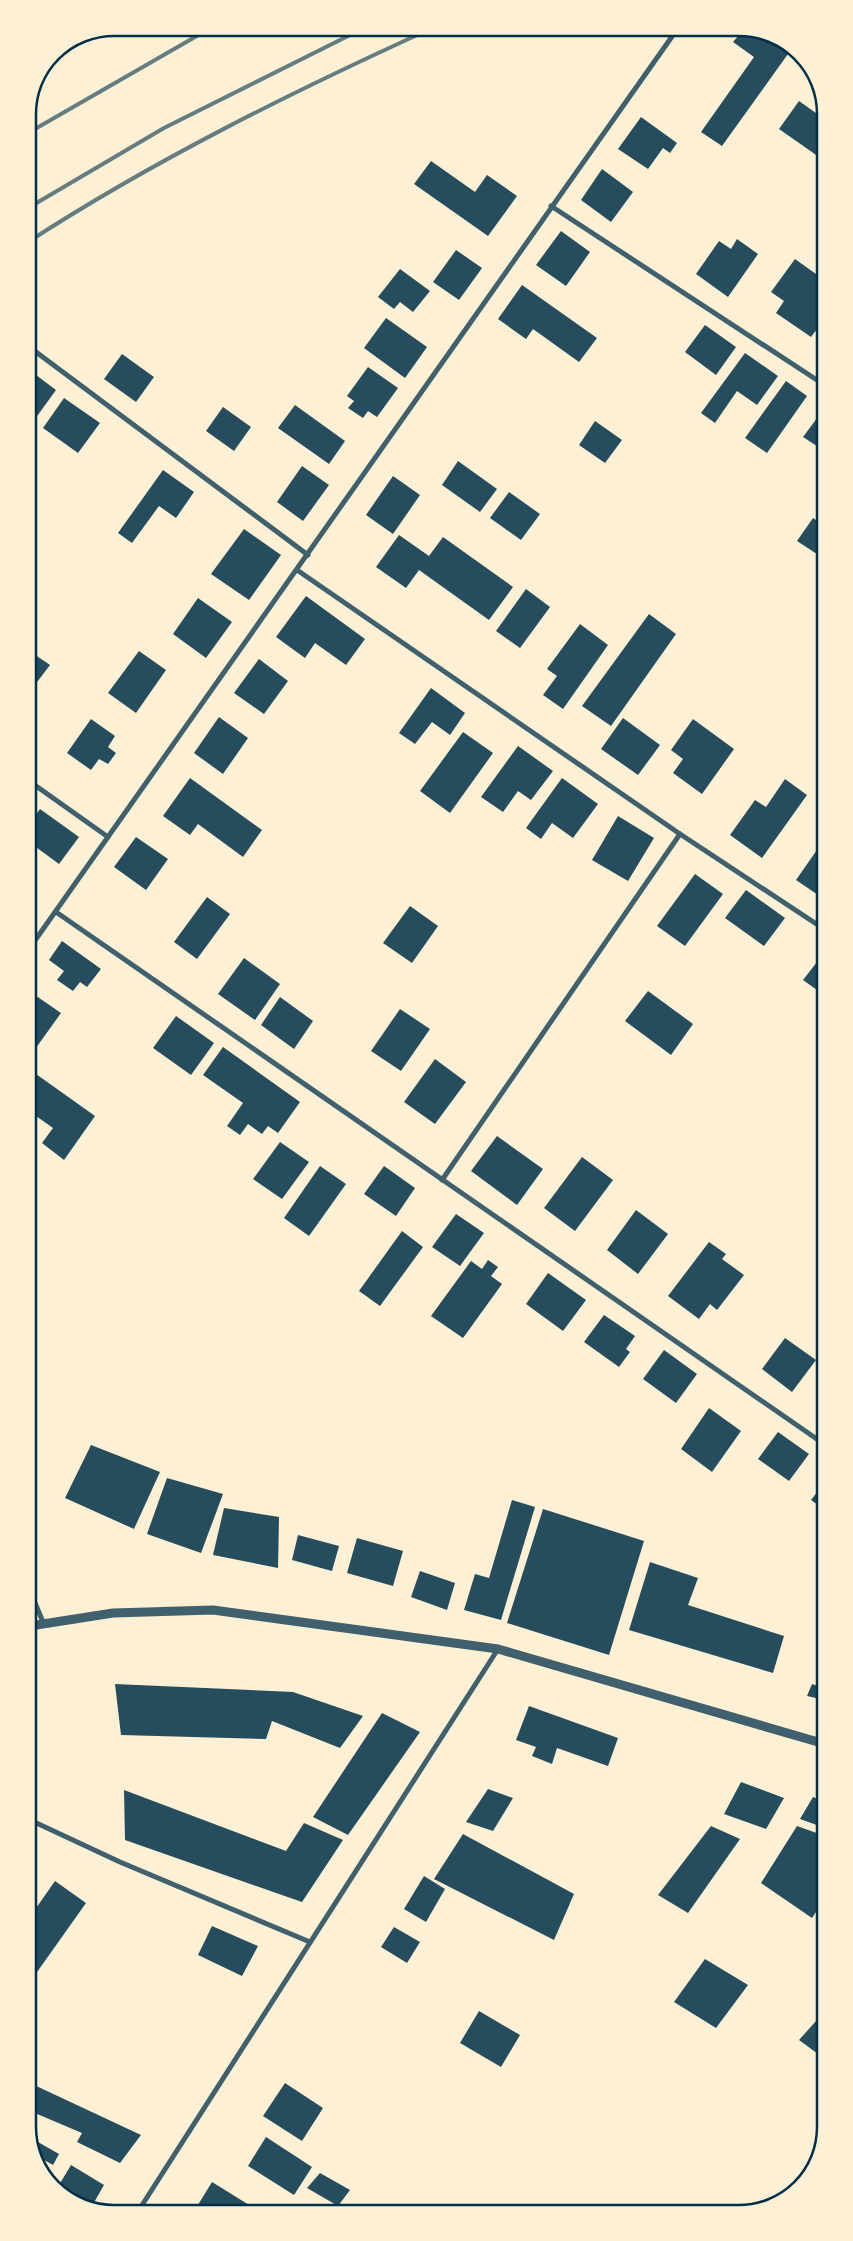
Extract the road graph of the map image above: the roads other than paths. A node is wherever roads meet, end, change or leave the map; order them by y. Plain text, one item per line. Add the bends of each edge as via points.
1 (672, 36) edge
2 (551, 206) junction
3 (36, 352) edge
4 (817, 380) edge
5 (308, 555) junction
6 (298, 570) junction
7 (36, 786) edge
8 (680, 834) junction
9 (108, 837) junction
10 (56, 912) junction
11 (817, 925) edge
12 (36, 939) edge
13 (442, 1180) junction
14 (817, 1439) edge
15 (36, 1605) edge
16 (43, 1622) junction
17 (36, 1624) edge
18 (498, 1649) junction
19 (817, 1742) edge
20 (36, 1823) edge
21 (310, 1942) junction
22 (142, 2205) edge

1 - 2 street
2 - 4 street
2 - 5 street
3 - 5 street
5 - 6 street
6 - 8 street
6 - 9 street
7 - 9 street
8 - 11 street
8 - 13 street
9 - 10 street
10 - 12 street
10 - 13 street
13 - 14 street
15 - 16 street
16 - 17 street
16 - 18 street via 113,1613 213,1610
18 - 19 street
18 - 21 street
20 - 21 street
21 - 22 street

